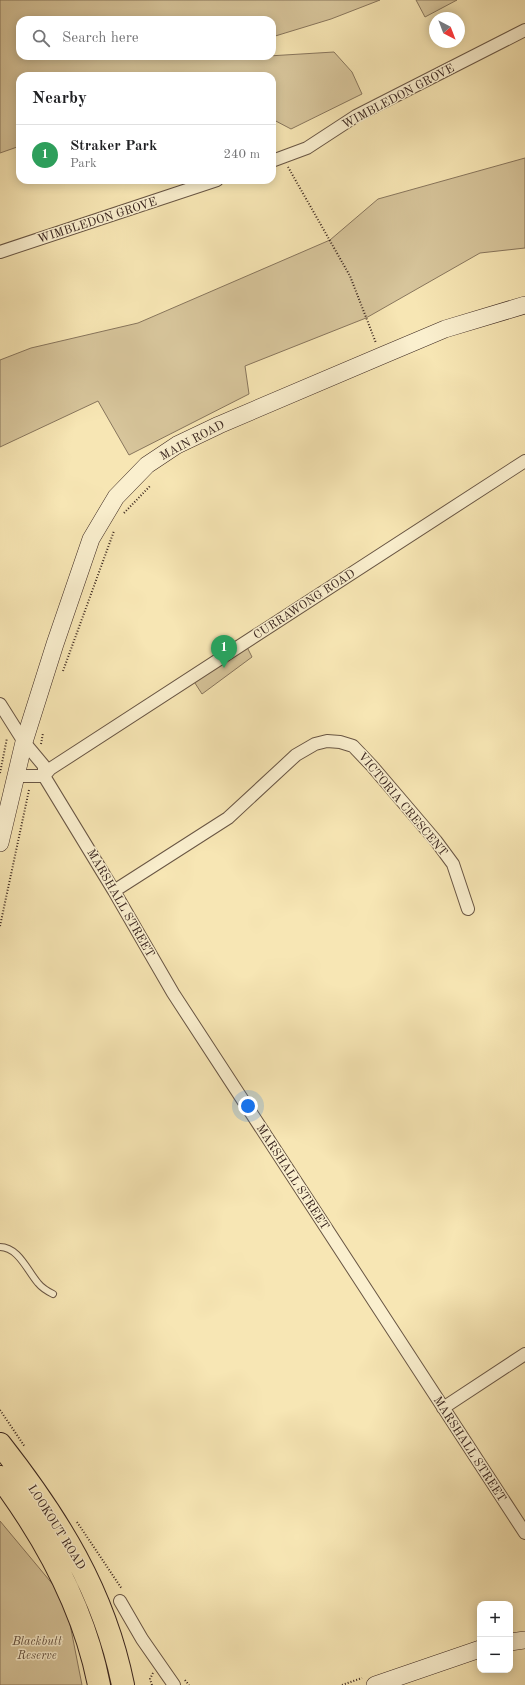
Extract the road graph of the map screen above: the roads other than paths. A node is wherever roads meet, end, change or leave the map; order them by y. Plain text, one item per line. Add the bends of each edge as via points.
1 (525, 30) edge
2 (277, 159) edge
3 (205, 184) edge
4 (0, 252) edge
5 (525, 305) edge
6 (525, 461) edge
7 (0, 704) edge
8 (24, 742) junction
9 (17, 776) junction
10 (44, 776) junction
11 (0, 843) edge
12 (114, 891) junction
13 (468, 909) dead end
14 (0, 1247) edge
15 (53, 1294) dead end
16 (525, 1354) edge
17 (443, 1408) junction
18 (0, 1444) edge
19 (0, 1477) edge
20 (525, 1533) edge
21 (123, 1597) road end
22 (525, 1640) edge
23 (513, 1642) edge
24 (477, 1650) edge
25 (99, 1685) edge
26 (123, 1685) edge
27 (174, 1685) edge
28 (375, 1685) edge

1 - 2 street, WIMBLEDON GROVE via 356,116 307,148
3 - 4 street, WIMBLEDON GROVE
5 - 8 main road, MAIN ROAD via 445,328 219,425 177,445 146,465 116,497 91,539
6 - 10 street, CURRAWONG ROAD via 50,769
7 - 8 street, MARSHALL STREET
8 - 9 main road, MAIN ROAD
8 - 10 street, MARSHALL STREET via 44,766
9 - 10 street
9 - 11 main road, MAIN ROAD
10 - 12 street, MARSHALL STREET
12 - 13 street, VICTORIA CRESCENT via 228,818 296,755 315,744 327,741 353,746 436,841 453,864
12 - 17 street, MARSHALL STREET via 173,993
14 - 15 lane via 14,1251 39,1284
16 - 17 street
17 - 20 street, MARSHALL STREET
18 - 26 highway, LOOKOUT ROAD via 18,1466 67,1539 89,1580 110,1634
19 - 25 highway, LOOKOUT ROAD via 26,1513 63,1578 91,1648
21 - 27 street via 142,1640
22 - 23 main road
24 - 28 main road

